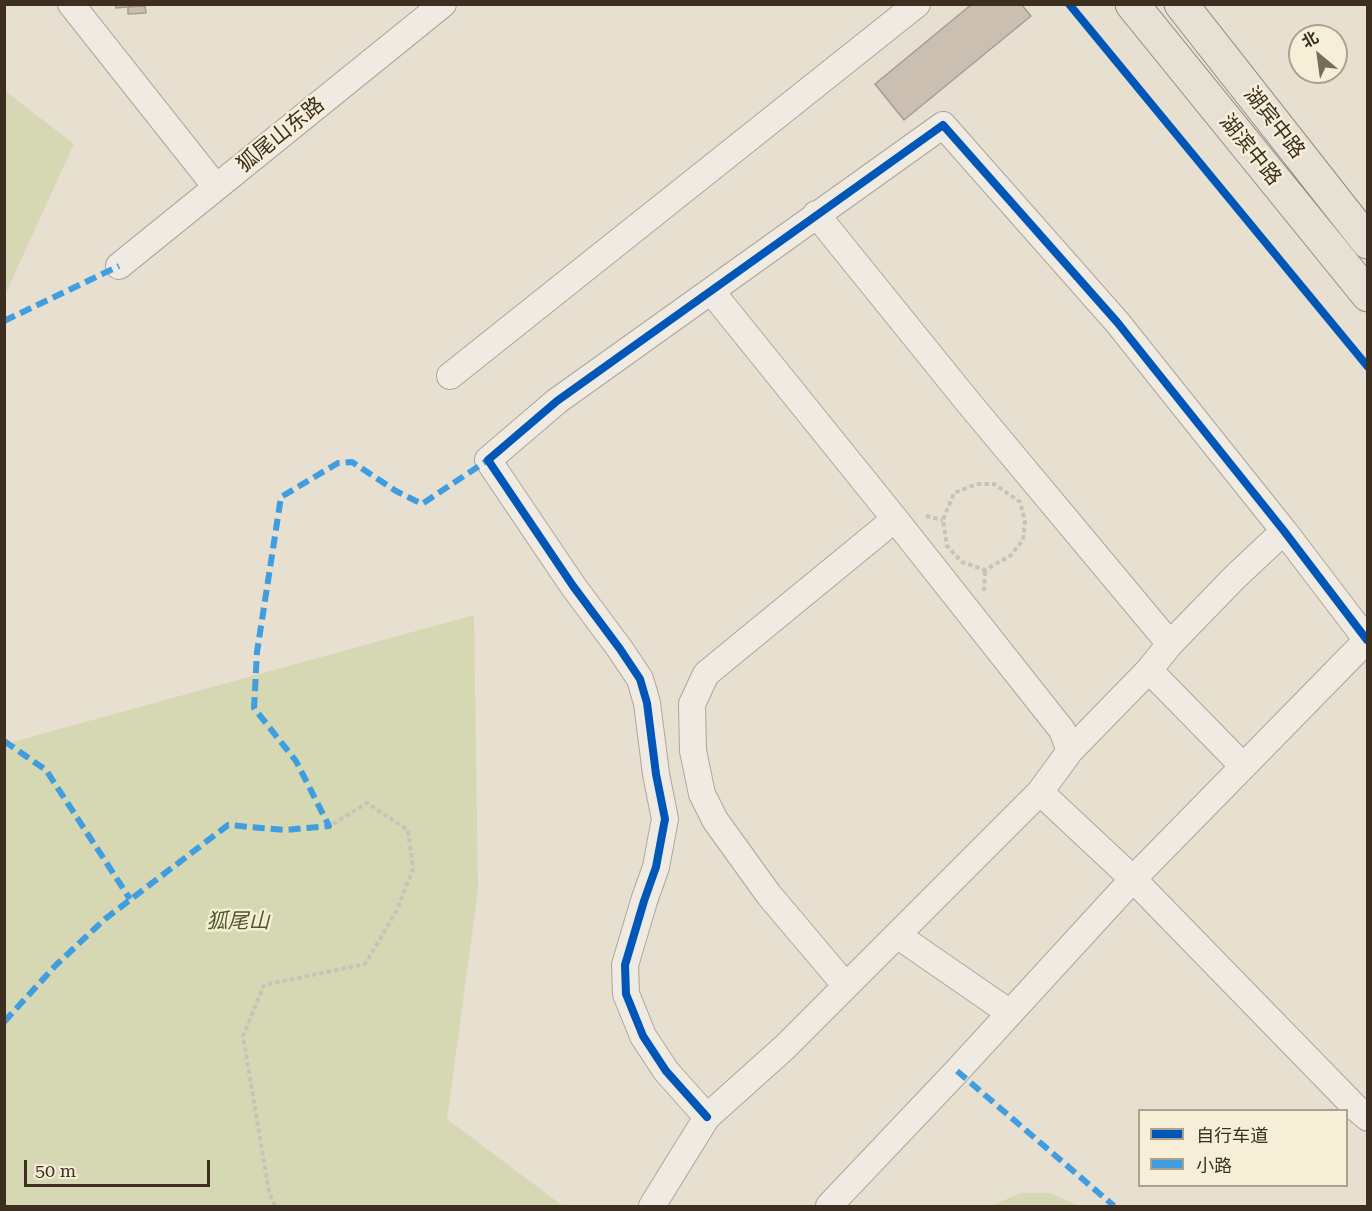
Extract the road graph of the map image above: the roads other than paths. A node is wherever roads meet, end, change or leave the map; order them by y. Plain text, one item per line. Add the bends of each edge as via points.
1 (71, 4) edge
2 (443, 4) edge
3 (917, 4) edge
4 (1132, 4) edge
5 (1181, 4) edge
6 (216, 187) junction
7 (816, 214) junction
8 (1368, 242) edge
9 (119, 266) dead end
10 (711, 291) junction
11 (1368, 296) edge
12 (450, 376) dead end
13 (895, 519) junction
14 (1284, 531) junction
15 (1367, 639) edge
16 (1170, 644) junction
17 (1149, 670) junction
18 (1070, 751) junction
19 (1242, 765) junction
20 (1040, 792) junction
21 (1132, 879) junction
22 (897, 935) junction
23 (846, 986) junction
24 (1010, 1013) junction
25 (707, 1117) junction
26 (1368, 1118) edge
27 (652, 1206) edge
28 (829, 1206) edge

1 - 6 street
2 - 6 street, 狐尾山东路
3 - 12 street
4 - 11 main road, 湖滨中路
5 - 8 main road, 湖宾中路
6 - 9 street, 狐尾山东路
7 - 10 street
7 - 14 street via 943,125 1117,322
7 - 16 street
10 - 13 street
10 - 25 street via 557,401 488,460 640,680 665,819 656,867 625,965 626,994 648,1045
13 - 18 street via 1062,730
13 - 23 street via 706,674 692,704 693,751 702,794 715,820 769,895
14 - 15 street
14 - 16 street
15 - 19 street
16 - 17 street
17 - 18 street
17 - 19 street
18 - 20 street
19 - 21 street
20 - 21 street
20 - 22 street
21 - 24 street
21 - 26 street
22 - 23 street
22 - 24 street
23 - 25 street
24 - 28 street
25 - 27 street

